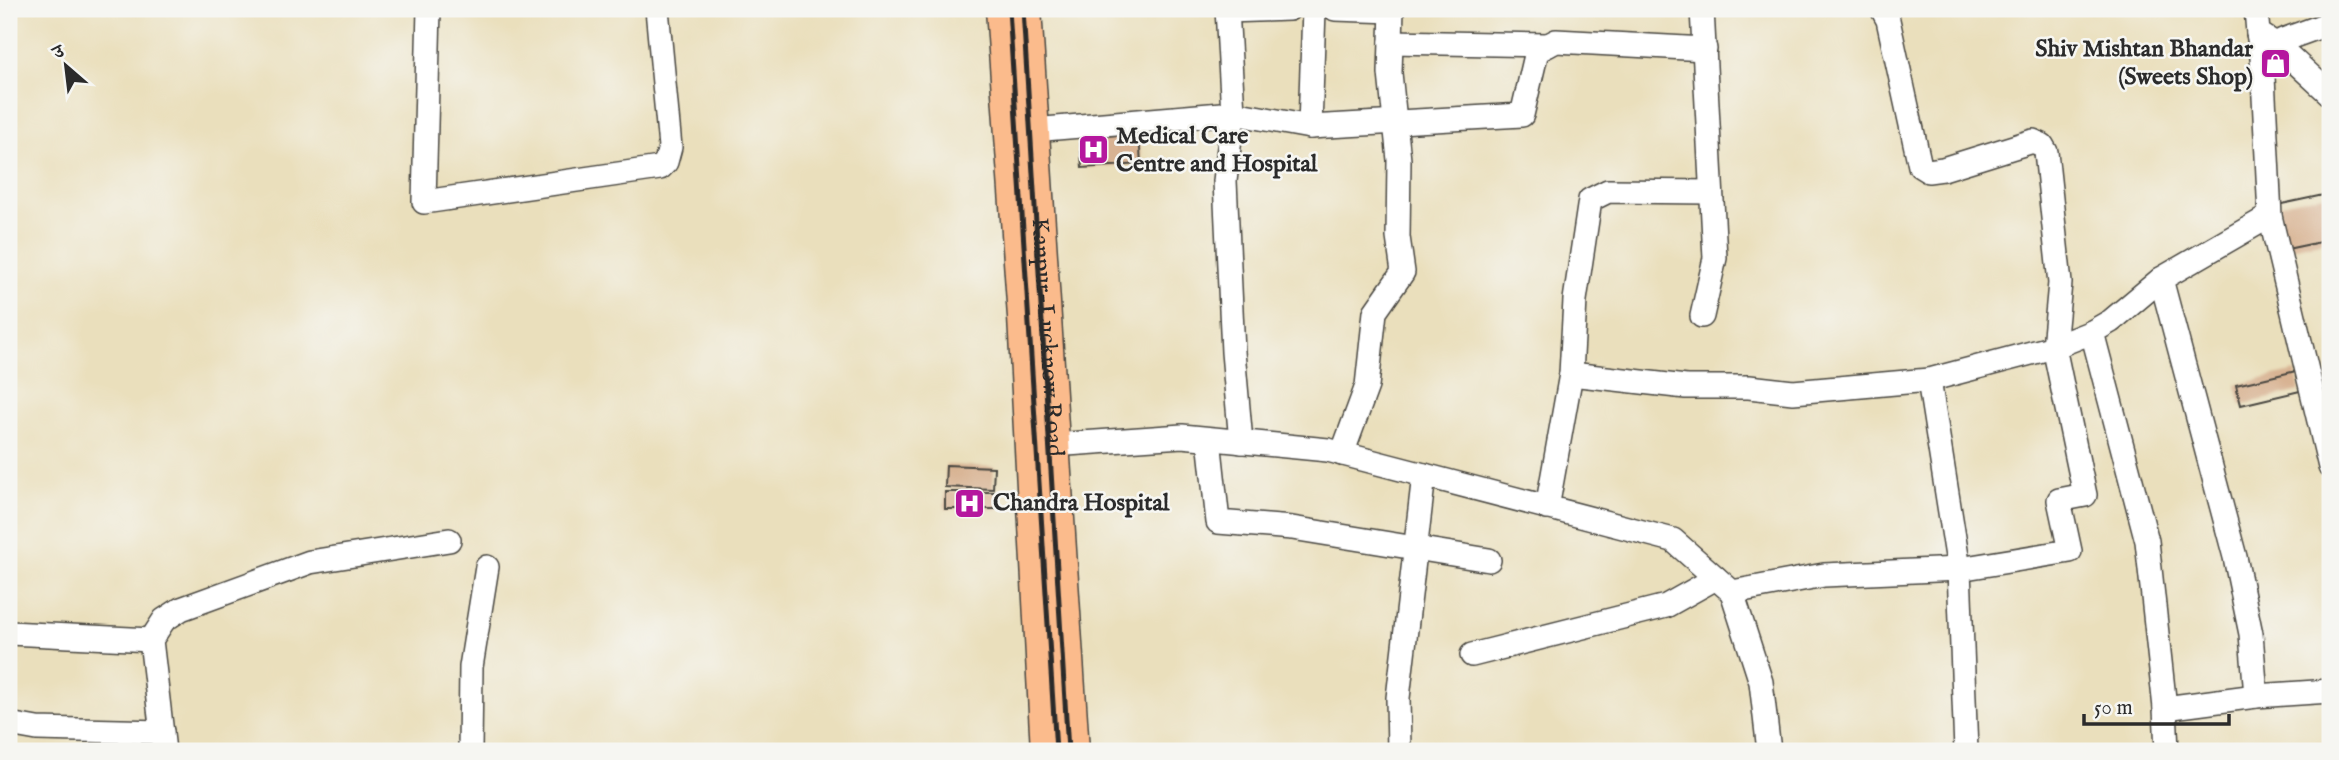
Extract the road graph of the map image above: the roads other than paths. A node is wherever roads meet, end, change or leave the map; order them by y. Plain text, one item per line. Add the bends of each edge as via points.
1 (429, 9) edge
2 (657, 9) edge
3 (1001, 9) edge
4 (1026, 9) edge
5 (1289, 9) edge
6 (1314, 9) edge
7 (1335, 9) edge
8 (1702, 9) edge
9 (1868, 9) edge
10 (1873, 9) edge
11 (1882, 9) edge
12 (2256, 9) edge
13 (1227, 10) edge
14 (1392, 10) edge
15 (2330, 23) edge
16 (1391, 42) junction
17 (1548, 45) junction
18 (2266, 45) junction
19 (1705, 49) junction
20 (2330, 94) edge
21 (1233, 113) junction
22 (1395, 123) junction
23 (1310, 127) junction
24 (1033, 130) junction
25 (1711, 192) junction
26 (2270, 216) junction
27 (2161, 279) junction
28 (1702, 316) dead end
29 (2092, 332) junction
30 (2054, 347) junction
31 (1571, 374) junction
32 (1929, 380) junction
33 (1209, 439) junction
34 (1241, 442) junction
35 (1053, 444) junction
36 (1342, 454) junction
37 (2330, 467) edge
38 (1424, 475) junction
39 (1547, 508) junction
40 (449, 540) dead end
41 (1416, 550) junction
42 (1489, 560) dead end
43 (487, 567) dead end
44 (1959, 569) junction
45 (1724, 585) junction
46 (9, 633) edge
47 (151, 640) junction
48 (1472, 655) dead end
49 (2330, 691) edge
50 (2256, 696) junction
51 (2165, 708) junction
52 (9, 724) edge
53 (163, 742) edge
54 (470, 751) edge
55 (1046, 751) edge
56 (1074, 751) edge
57 (1399, 751) edge
58 (1769, 751) edge
59 (1966, 751) edge
60 (2167, 751) edge

1 - 2 street via 424,202 660,168 670,147
3 - 55 main road, Kanpur-Lucknow Road
4 - 24 main road, Kanpur-Lucknow Road
5 - 13 street
6 - 23 street
7 - 14 street
8 - 19 street
9 - 10 street
11 - 30 street via 1920,166 1928,171 1943,169 2033,141 2046,152 2060,283
12 - 18 street
13 - 21 street
14 - 16 street
15 - 18 street
16 - 17 street
16 - 22 street
17 - 19 street via 1556,41
17 - 22 street via 1537,51 1522,115
18 - 20 street
18 - 26 street
19 - 25 street
21 - 23 street
21 - 24 street
21 - 34 street via 1225,181
22 - 23 street
22 - 36 street via 1402,272 1375,312 1367,386
24 - 35 main road, Kanpur-Lucknow Road
25 - 28 street via 1715,258
25 - 31 street via 1608,191 1590,200 1575,300
26 - 27 street
26 - 37 street
27 - 29 street
27 - 50 street via 2235,558 2251,634
29 - 30 street
29 - 51 street via 2147,541
30 - 32 street
30 - 44 street via 2085,495 2059,500 2070,551
31 - 32 street via 1686,387 1793,392
31 - 39 street
32 - 44 street
33 - 34 street
33 - 35 street via 1182,436
33 - 41 street via 1218,522 1292,528
34 - 36 street
35 - 56 main road, Kanpur-Lucknow Road
36 - 38 street
38 - 39 street
38 - 41 street
39 - 45 street via 1673,540
40 - 47 street via 310,562 181,609 164,620
41 - 42 street
41 - 57 street via 1398,698
43 - 54 street via 471,667
44 - 45 street
44 - 59 street
45 - 48 street via 1666,606
45 - 58 street via 1761,682
46 - 47 street
47 - 53 street
49 - 50 street
50 - 51 street
51 - 60 street
52 - 53 street

